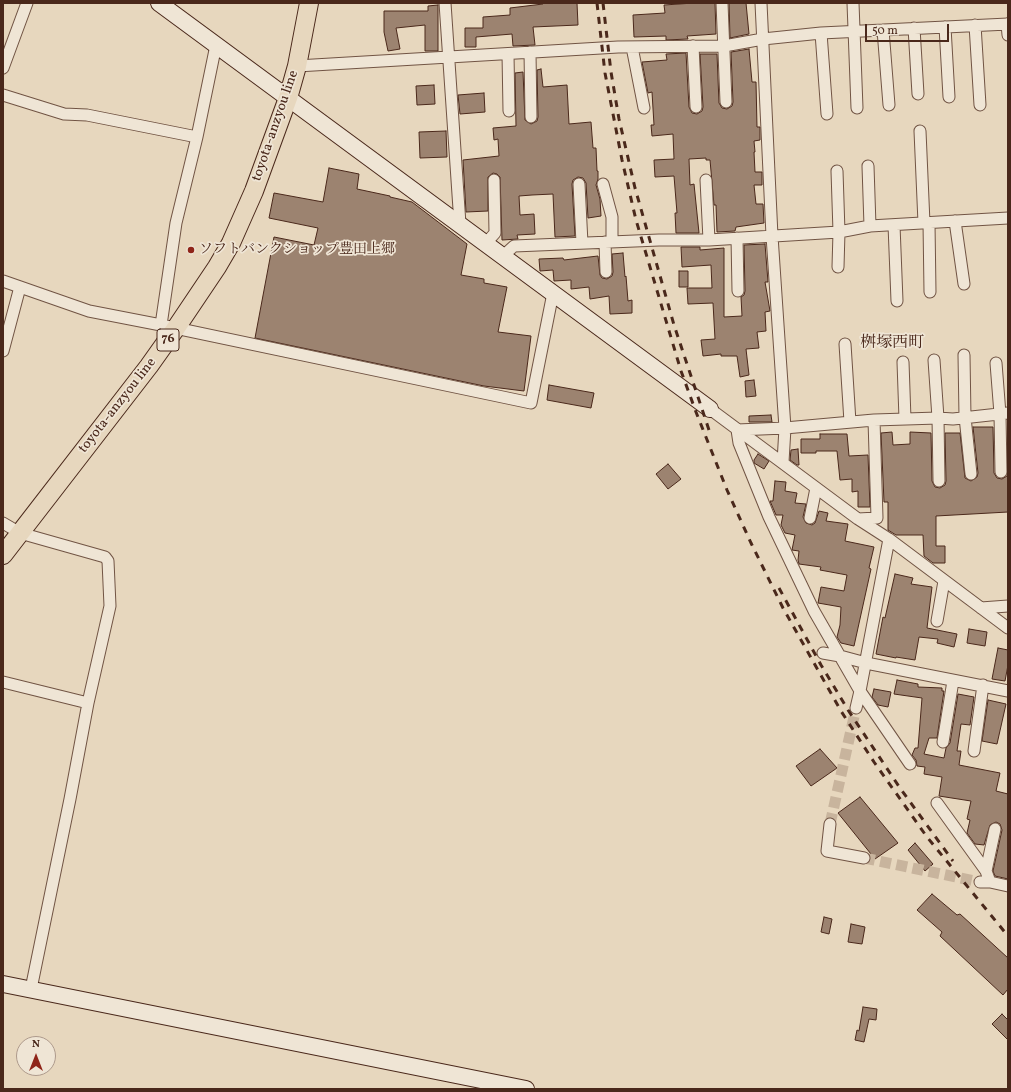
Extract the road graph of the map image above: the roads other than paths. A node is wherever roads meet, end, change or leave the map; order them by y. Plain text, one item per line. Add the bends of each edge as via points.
1 (27, 3) edge
2 (159, 3) edge
3 (309, 3) edge
4 (446, 3) edge
5 (722, 3) edge
6 (761, 3) edge
7 (853, 3) edge
8 (975, 25) junction
9 (945, 27) junction
10 (1008, 27) edge
11 (914, 28) junction
12 (883, 30) junction
13 (854, 32) junction
14 (821, 33) junction
15 (763, 39) junction
16 (216, 45) junction
17 (693, 46) junction
18 (724, 46) junction
19 (632, 47) junction
20 (530, 52) junction
21 (508, 54) junction
22 (449, 56) junction
23 (296, 66) junction
24 (3, 68) edge
25 (918, 94) dead end
26 (3, 95) edge
27 (949, 97) dead end
28 (288, 98) junction
29 (726, 102) dead end
30 (889, 105) dead end
31 (980, 105) dead end
32 (696, 107) dead end
33 (644, 108) dead end
34 (857, 108) dead end
35 (510, 111) dead end
36 (827, 114) dead end
37 (532, 117) dead end
38 (920, 131) dead end
39 (197, 137) junction
40 (868, 166) dead end
41 (837, 171) dead end
42 (494, 180) dead end
43 (706, 180) dead end
44 (579, 184) dead end
45 (603, 184) dead end
46 (1008, 218) edge
47 (955, 221) junction
48 (927, 223) junction
49 (460, 224) junction
50 (894, 225) junction
51 (870, 226) junction
52 (839, 232) junction
53 (772, 236) junction
54 (737, 238) junction
55 (709, 240) junction
56 (608, 242) junction
57 (486, 243) junction
58 (582, 243) junction
59 (503, 256) junction
60 (838, 267) dead end
61 (606, 272) dead end
62 (3, 281) edge
63 (964, 284) dead end
64 (20, 287) junction
65 (738, 291) dead end
66 (930, 292) dead end
67 (553, 293) junction
68 (897, 301) dead end
69 (169, 327) junction
70 (845, 344) dead end
71 (3, 351) edge
72 (964, 355) dead end
73 (934, 360) dead end
74 (903, 362) dead end
75 (996, 363) dead end
76 (710, 409) joint
77 (1004, 414) edge
78 (965, 417) junction
79 (938, 418) junction
80 (905, 419) junction
81 (874, 420) junction
82 (850, 422) junction
83 (785, 428) junction
84 (737, 430) junction
85 (783, 462) junction
86 (1001, 472) dead end
87 (971, 474) dead end
88 (939, 481) dead end
89 (816, 488) junction
90 (810, 518) dead end
91 (858, 519) junction
92 (3, 523) edge
93 (20, 533) junction
94 (889, 539) junction
95 (3, 555) edge
96 (944, 581) junction
97 (1008, 606) edge
98 (981, 608) junction
99 (937, 621) dead end
100 (1008, 628) edge
101 (823, 653) dead end
102 (840, 656) junction
103 (866, 663) junction
104 (953, 681) junction
105 (3, 682) edge
106 (983, 686) junction
107 (860, 691) junction
108 (1008, 691) edge
109 (88, 703) junction
110 (856, 708) tunnel mouth
111 (943, 742) dead end
112 (974, 751) dead end
113 (910, 764) dead end
114 (937, 802) dead end
115 (830, 824) tunnel mouth
116 (995, 829) dead end
117 (864, 858) tunnel mouth
118 (986, 871) junction
119 (1008, 886) edge
120 (3, 984) edge
121 (31, 989) junction
122 (526, 1089) edge

1 - 24 street
2 - 16 street
3 - 23 main road, toyota-anzyou line / 76
4 - 22 street
5 - 18 street
6 - 15 street
7 - 13 street
8 - 9 street
8 - 10 street
8 - 31 street
9 - 11 street
9 - 27 street
11 - 12 street
11 - 25 street
12 - 13 street
12 - 30 street
13 - 14 street
13 - 34 street
14 - 15 street
14 - 36 street
15 - 18 street
15 - 53 street
16 - 28 street
16 - 39 street
17 - 18 street
17 - 19 street
17 - 32 street
18 - 29 street
19 - 20 street
19 - 33 street
20 - 21 street
20 - 37 street
21 - 22 street
21 - 35 street
22 - 23 street
22 - 49 street
23 - 28 main road, toyota-anzyou line / 76
26 - 39 street via 64,114 87,114
28 - 49 street
28 - 69 main road, toyota-anzyou line / 76 via 254,191 231,243 217,267
38 - 48 street
39 - 69 street via 176,223
40 - 51 street
41 - 52 street
42 - 57 street via 496,233
43 - 55 street
44 - 58 street
45 - 56 street via 612,217
46 - 47 street
47 - 48 street
47 - 63 street
48 - 50 street
48 - 66 street
49 - 57 street
50 - 51 street
50 - 68 street
51 - 52 street
52 - 53 street
52 - 60 street
53 - 54 street
53 - 83 street via 771,285
54 - 55 street
54 - 65 street
55 - 56 street
56 - 58 street
56 - 61 street
57 - 59 street
58 - 59 street via 514,246
59 - 67 street
62 - 64 street
64 - 69 street via 89,311
64 - 71 street
67 - 69 street via 531,403
67 - 76 street
69 - 93 main road, toyota-anzyou line / 76 via 149,366
70 - 82 street
72 - 78 street
73 - 79 street
74 - 80 street
75 - 77 street
76 - 84 street
77 - 78 street
77 - 86 street
78 - 79 street
78 - 87 street
79 - 80 street
79 - 88 street
80 - 81 street
81 - 82 street
81 - 91 street via 877,518
82 - 83 street
83 - 84 street
83 - 85 street
84 - 85 street
84 - 102 street via 739,444 769,517 814,611
85 - 89 street
89 - 90 street
89 - 91 street
91 - 94 street
92 - 93 street
93 - 95 main road, toyota-anzyou line / 76
93 - 109 street via 105,557 108,561 110,606
94 - 96 street
94 - 103 street
96 - 98 street
96 - 99 street
97 - 98 street
98 - 100 street
101 - 102 street
102 - 103 street
102 - 107 street
103 - 104 street
103 - 107 street
104 - 106 street
104 - 111 street
105 - 109 street
106 - 108 street
106 - 112 street
107 - 110 street
107 - 113 street
109 - 121 street
114 - 118 street
115 - 117 street via 827,851
116 - 118 street
118 - 119 street via 985,882
120 - 121 street
121 - 122 street

